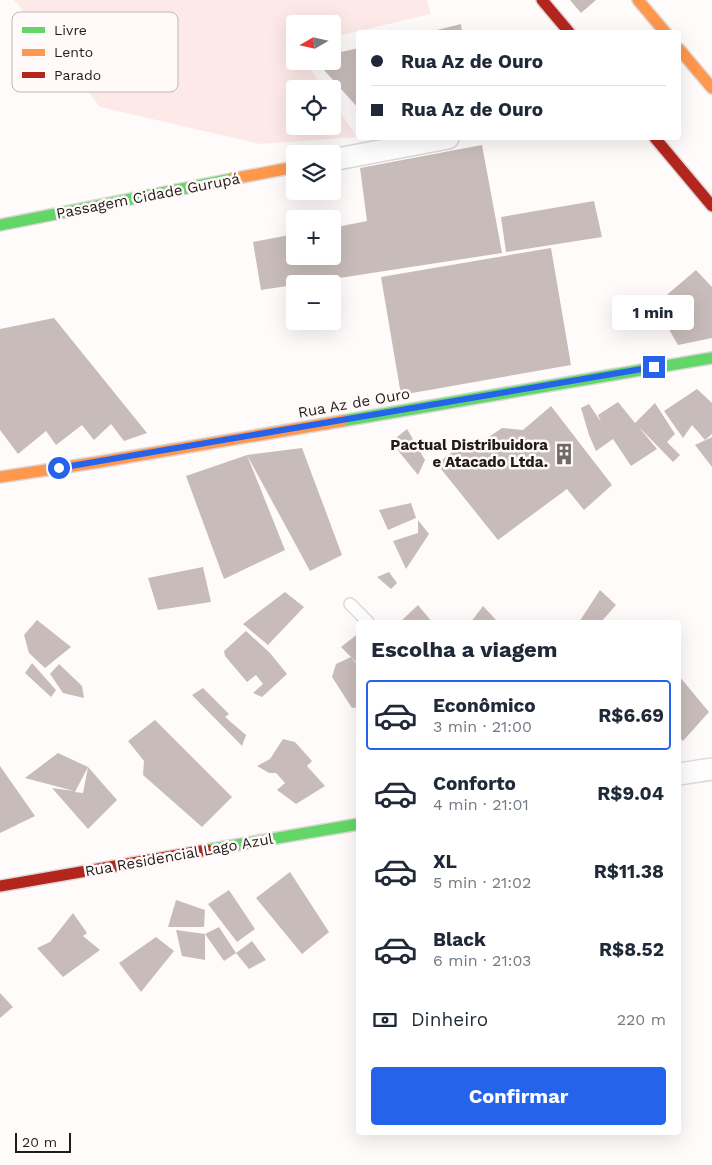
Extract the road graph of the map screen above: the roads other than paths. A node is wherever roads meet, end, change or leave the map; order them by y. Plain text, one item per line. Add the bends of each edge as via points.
1 (542, 0) edge
2 (638, 0) edge
3 (567, 30) edge
4 (663, 30) edge
5 (681, 51) edge
6 (712, 88) edge
7 (437, 140) edge
8 (657, 140) edge
9 (341, 158) edge
10 (286, 169) edge
11 (712, 206) edge
12 (0, 225) edge
13 (712, 358) edge
14 (0, 477) edge
15 (350, 604) dead end
16 (366, 620) edge
17 (712, 769) edge
18 (681, 774) edge
19 (356, 825) edge
20 (0, 886) edge

1 - 3 main road
2 - 4 main road
5 - 6 main road
7 - 9 street
8 - 11 main road
10 - 12 main road, Passagem Cidade Gurupá
13 - 14 main road, Rua Az de Ouro
15 - 16 lane
17 - 18 street
19 - 20 main road, Rua Residencial Lago Azul

